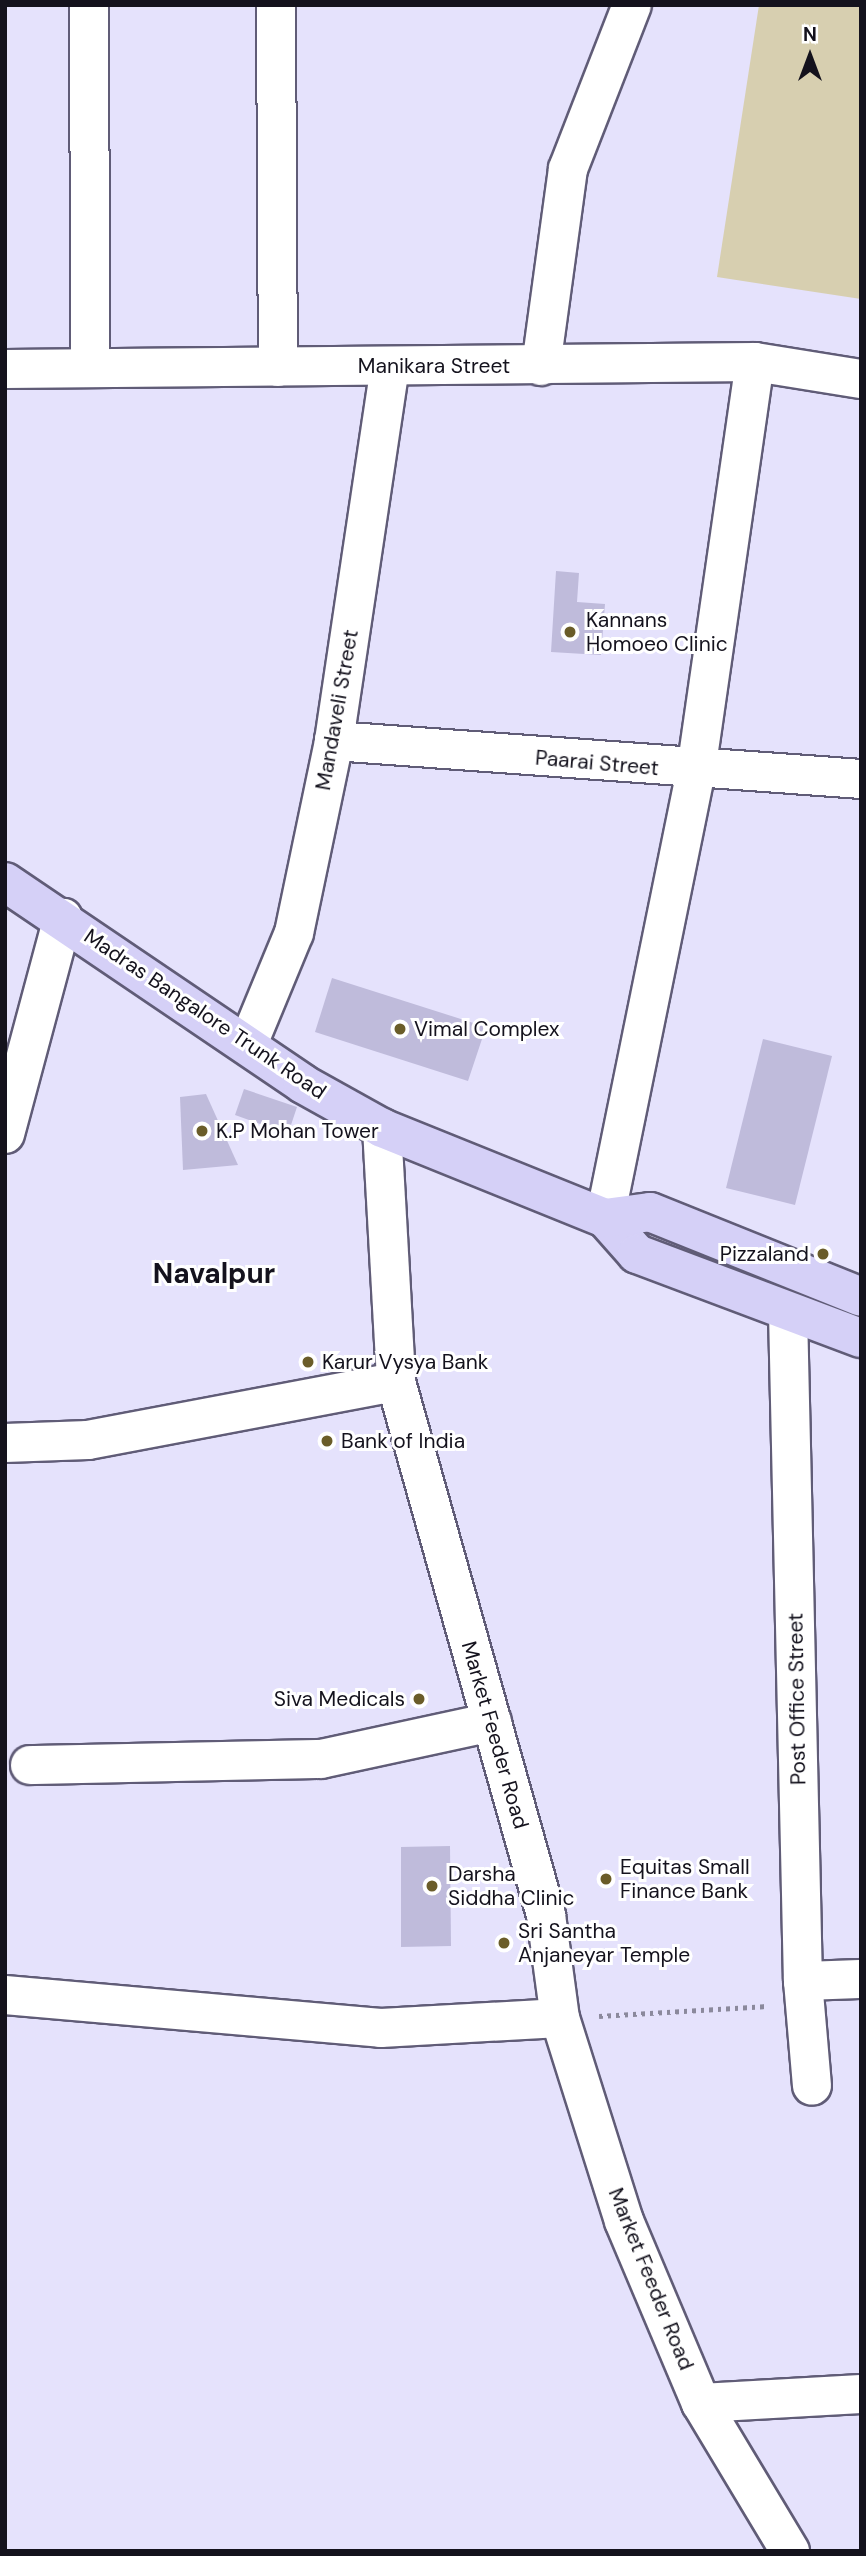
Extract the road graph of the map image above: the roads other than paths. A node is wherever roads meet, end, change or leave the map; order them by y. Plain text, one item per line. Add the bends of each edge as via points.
1 (89, 5) edge
2 (276, 5) edge
3 (632, 5) edge
4 (755, 362) junction
5 (541, 366) junction
6 (90, 367) junction
7 (278, 367) junction
8 (390, 367) junction
9 (5, 369) edge
10 (861, 379) edge
11 (334, 741) junction
12 (696, 771) junction
13 (861, 779) edge
14 (5, 882) edge
15 (63, 918) junction
16 (248, 1044) junction
17 (382, 1128) junction
18 (5, 1134) edge
19 (604, 1218) junction
20 (861, 1297) edge
21 (788, 1312) junction
22 (861, 1338) edge
23 (396, 1382) junction
24 (5, 1443) edge
25 (492, 1722) junction
26 (30, 1765) dead end
27 (861, 1979) edge
28 (804, 1993) junction
29 (5, 1995) edge
30 (560, 2018) junction
31 (812, 2086) dead end
32 (861, 2394) edge
33 (701, 2403) junction
34 (790, 2551) edge

1 - 6 street
2 - 7 street
3 - 5 street via 568,169
4 - 5 street, Manikara Street
4 - 10 street, Manikara Street
4 - 12 street
5 - 8 street, Manikara Street
6 - 7 street, Manikara Street
6 - 9 street, Manikara Street
7 - 8 street, Manikara Street
8 - 11 street, Mandaveli Street
11 - 12 street, Paarai Street
11 - 16 street, Mandaveli Street via 294,933
12 - 13 street, Paarai Street
12 - 19 street
14 - 15 highway, Madras Bangalore Trunk Road
15 - 16 highway, Madras Bangalore Trunk Road
15 - 18 street
16 - 17 highway, Madras Bangalore Trunk Road
17 - 19 highway, Madras Bangalore Trunk Road
17 - 23 street, Market Feeder Road
19 - 20 highway, Madras Bangalore Trunk Road via 650,1212
19 - 21 highway, Madras Bangalore Trunk Road via 637,1254
21 - 22 highway, Madras Bangalore Trunk Road
21 - 28 street, Post Office Street
23 - 24 street via 88,1440
23 - 25 street, Market Feeder Road
25 - 26 street via 321,1759
25 - 30 street, Market Feeder Road via 546,1915
27 - 28 street
28 - 31 street, Post Office Street
29 - 30 street via 381,2028
30 - 33 street, Market Feeder Road via 624,2221
32 - 33 street
33 - 34 street, Market Feeder Road

